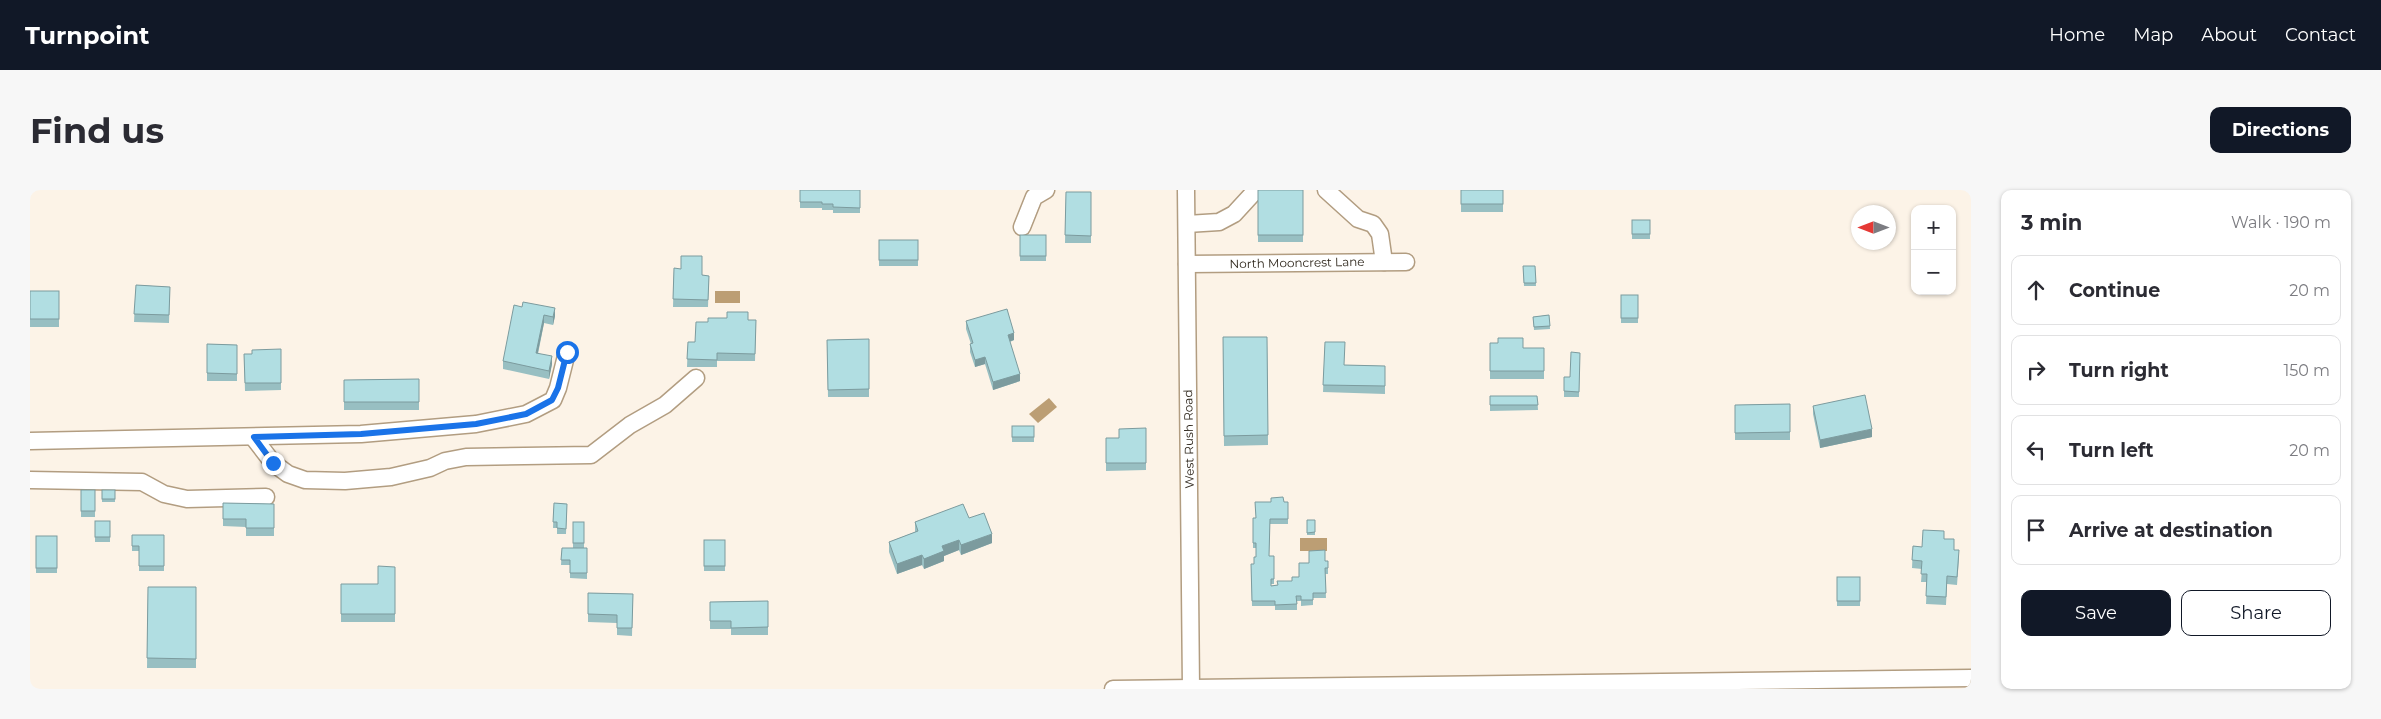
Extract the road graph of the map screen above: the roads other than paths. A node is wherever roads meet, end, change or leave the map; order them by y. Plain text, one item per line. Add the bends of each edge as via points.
1 (1046, 190) edge
2 (1186, 190) edge
3 (1256, 190) edge
4 (1326, 190) edge
5 (1187, 224) junction
6 (1022, 228) dead end
7 (1384, 262) junction
8 (1406, 262) dead end
9 (1187, 264) junction
10 (567, 352) dead end
11 (696, 378) dead end
12 (254, 437) junction
13 (30, 441) edge
14 (30, 480) edge
15 (266, 497) dead end
16 (1971, 678) edge
17 (1191, 688) edge
18 (1114, 689) edge

1 - 6 street via 1034,197
2 - 5 street, West Rush Road
3 - 5 street via 1234,214 1219,222
4 - 7 street via 1358,219 1372,224 1380,234
5 - 9 street, West Rush Road
7 - 8 street, North Mooncrest Lane
7 - 9 street, North Mooncrest Lane
9 - 17 street, West Rush Road
10 - 12 street via 552,400 526,414 476,424 361,434
11 - 12 street via 665,405 630,425 591,455 466,457 391,477 305,480 288,474 273,463
12 - 13 street
14 - 15 street via 142,482 164,494 192,499
16 - 17 street
17 - 18 street

